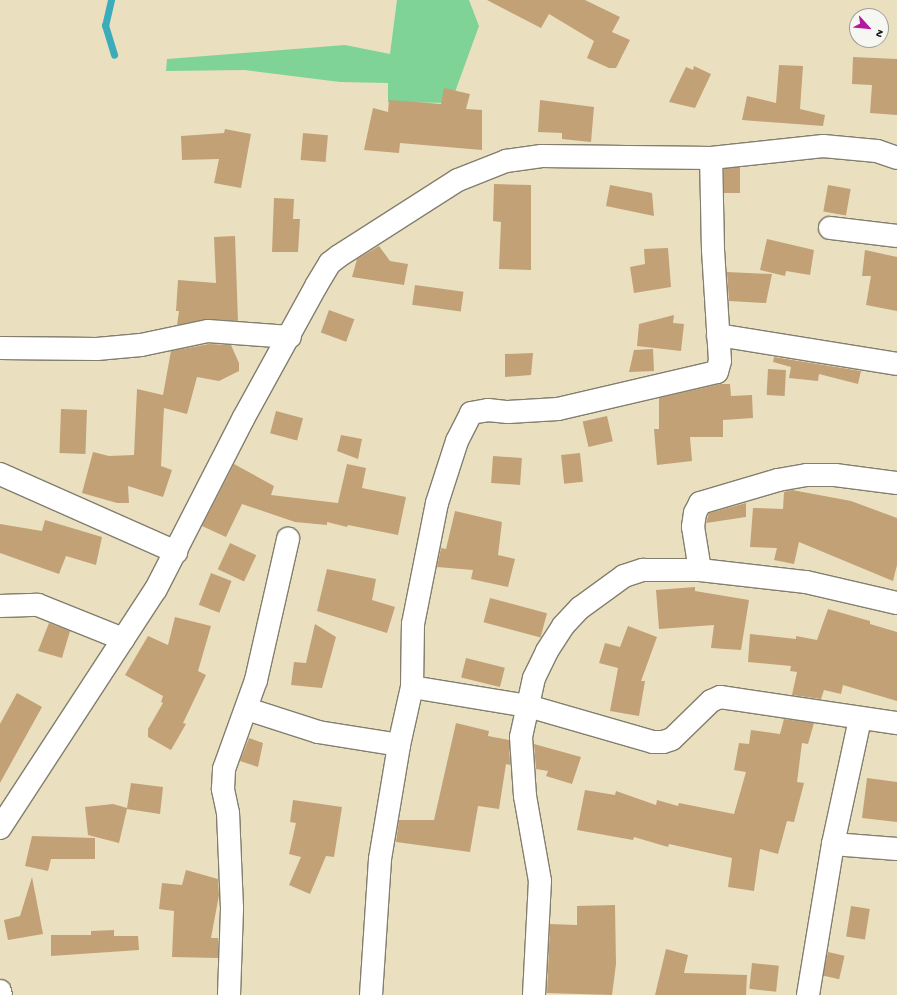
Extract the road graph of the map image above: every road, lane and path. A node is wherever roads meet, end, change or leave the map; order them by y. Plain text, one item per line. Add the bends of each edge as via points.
1 (711, 158) junction
2 (897, 158) edge
3 (830, 228) dead end
4 (897, 236) edge
5 (718, 335) junction
6 (290, 337) junction
7 (0, 348) edge
8 (897, 364) edge
9 (0, 474) edge
10 (897, 483) edge
11 (288, 539) dead end
12 (176, 552) junction
13 (700, 570) junction
14 (897, 603) edge
15 (0, 606) edge
16 (123, 639) junction
17 (412, 687) junction
18 (528, 706) junction
19 (247, 709) junction
20 (860, 719) junction
21 (897, 723) edge
22 (399, 745) junction
23 (0, 828) edge
24 (833, 844) junction
25 (897, 849) edge
26 (0, 992) edge
27 (1, 995) edge
28 (229, 995) edge
29 (371, 995) edge
30 (534, 995) edge
31 (808, 995) edge

1 - 2 street via 823,146 878,151
1 - 5 street
1 - 6 street via 542,156 506,161 458,180 354,245 330,263
3 - 4 street
5 - 8 street
5 - 17 street via 720,361 717,372 711,375 558,409 508,412 488,410 471,413 437,502 413,624
6 - 7 street via 208,331 141,345 104,348
6 - 12 street via 243,419
9 - 12 street
10 - 13 street via 835,475 807,475 778,480 700,503 693,527
11 - 19 street via 272,615
12 - 16 street via 156,589
13 - 14 street via 806,582
13 - 18 street via 643,570 624,576 580,608 563,626 547,651 534,678
15 - 16 street via 38,605
16 - 23 street
17 - 18 street
17 - 22 street
18 - 20 street via 636,738 658,742 672,739 711,701 720,697
18 - 30 street via 521,737 525,796 537,851 540,881
19 - 22 street via 318,732
19 - 28 street via 224,769 223,789 228,813 232,908
20 - 21 street
20 - 24 street
22 - 29 street via 380,859
24 - 25 street
24 - 31 street
26 - 27 street

